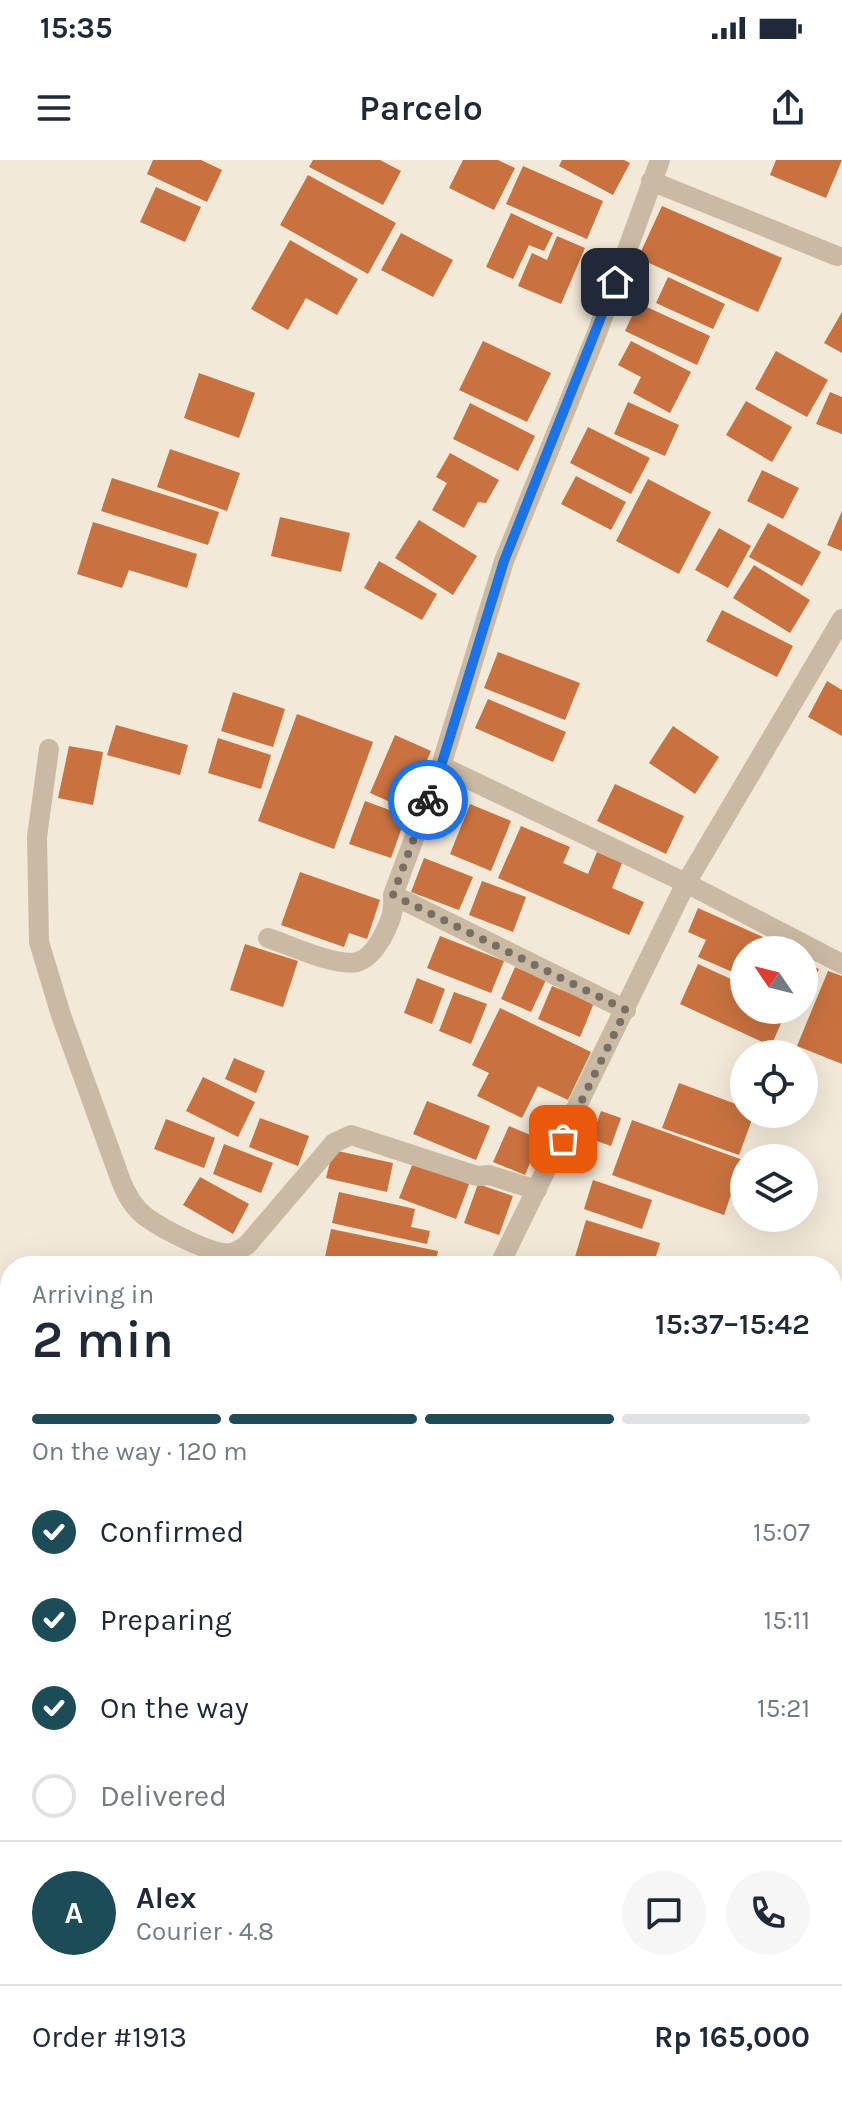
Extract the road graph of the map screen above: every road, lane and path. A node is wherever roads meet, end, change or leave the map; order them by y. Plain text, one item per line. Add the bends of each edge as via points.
1 (660, 160) edge
2 (651, 181) junction
3 (837, 256) dead end
4 (842, 619) edge
5 (49, 749) dead end
6 (441, 766) junction
7 (686, 883) junction
8 (393, 895) junction
9 (268, 938) dead end
10 (842, 964) edge
11 (626, 1010) junction
12 (537, 1190) junction
13 (504, 1256) edge

1 - 2 street
2 - 3 street
2 - 6 street via 597,333 504,561
4 - 7 street
5 - 12 street via 37,837 39,942 121,1181 145,1216 205,1248 236,1252 334,1143 351,1135
6 - 7 street
6 - 8 street
7 - 10 street
7 - 11 street
8 - 9 street via 394,913 378,944 357,963
8 - 11 street
11 - 12 street
12 - 13 street

